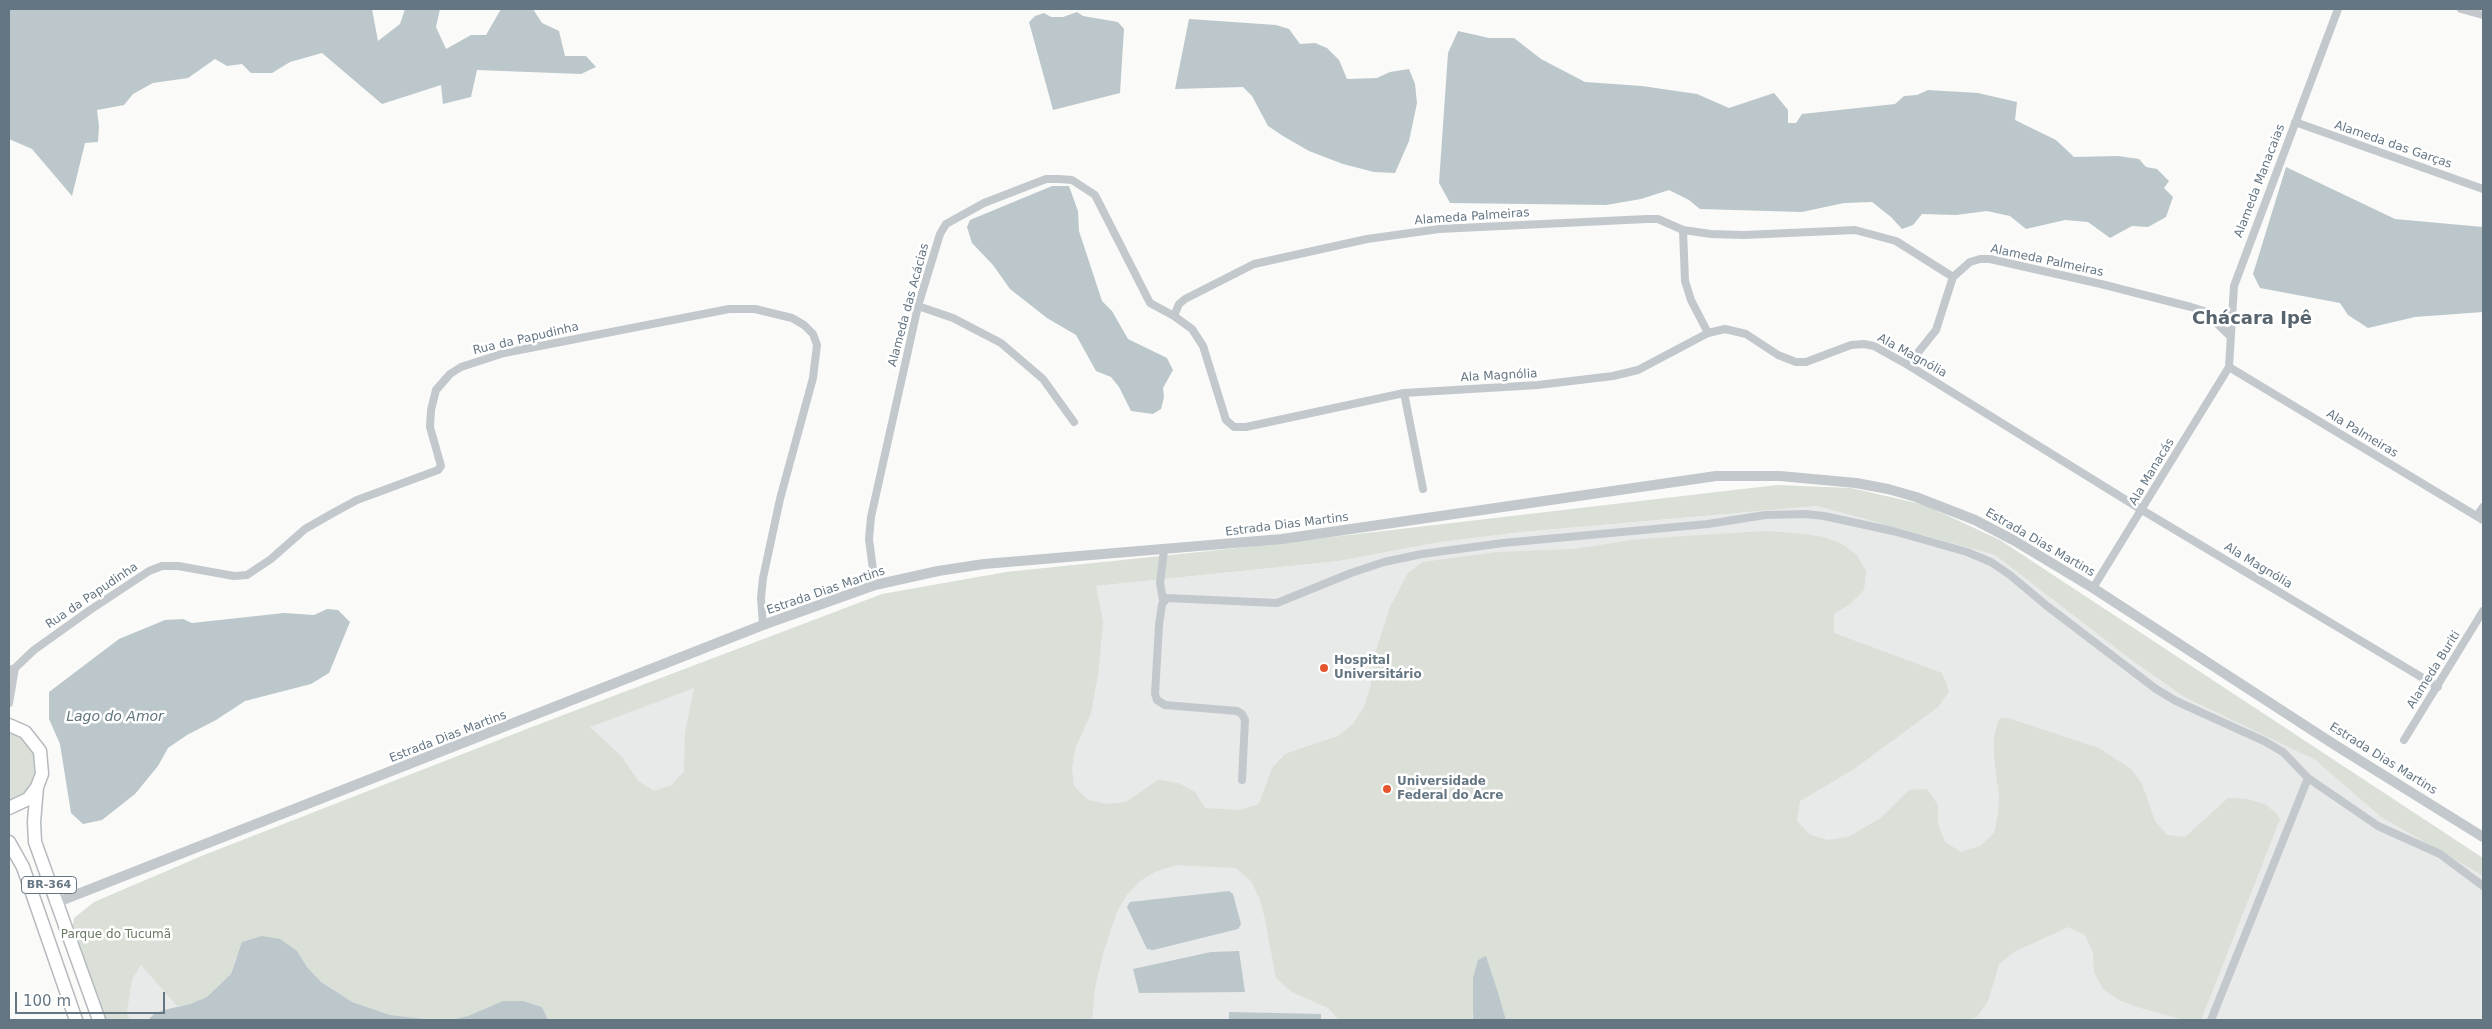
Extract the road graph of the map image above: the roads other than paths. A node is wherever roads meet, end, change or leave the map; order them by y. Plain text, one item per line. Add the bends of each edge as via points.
1 (2338, 9) edge
2 (2461, 9) edge
3 (2483, 15) edge
4 (2295, 122) junction
5 (2483, 189) edge
6 (1683, 230) junction
7 (1953, 277) junction
8 (918, 306) junction
9 (1174, 316) junction
10 (1708, 332) junction
11 (2230, 336) junction
12 (1908, 365) junction
13 (2228, 367) junction
14 (1404, 393) junction
15 (1074, 422) dead end
16 (1257, 425) joint
17 (1423, 489) dead end
18 (2483, 507) edge
19 (2142, 510) junction
20 (2480, 518) edge
21 (1164, 550) junction
22 (875, 586) junction
23 (2093, 588) junction
24 (1163, 600) junction
25 (2483, 611) edge
26 (764, 625) junction
27 (12, 669) edge
28 (2438, 687) junction
29 (9, 703) edge
30 (10, 724) edge
31 (2404, 740) dead end
32 (2308, 778) junction
33 (1242, 780) dead end
34 (37, 787) junction
35 (9, 808) edge
36 (2483, 837) edge
37 (9, 842) edge
38 (2483, 886) edge
39 (55, 903) junction
40 (76, 1020) edge
41 (99, 1020) edge
42 (2211, 1020) edge

1 - 4 street, Alameda Manacaias
2 - 3 street
4 - 5 street, Alameda das Garças
4 - 11 street, Alameda Manacaias via 2234,286
6 - 7 street, Alameda Palmeiras via 1744,235 1855,230 1896,241
6 - 9 street, Alameda Palmeiras via 1658,219 1647,219 1439,229 1367,239 1254,264 1185,299
6 - 10 street via 1685,281
7 - 11 street, Alameda Palmeiras via 1970,262 1990,260 2191,306 2204,312
7 - 12 street via 1936,330
8 - 9 street, Alameda das Acácias via 946,224 984,203 1046,180 1059,179 1072,180 1095,195 1146,298 1157,309
8 - 15 street via 953,318 1001,343 1043,379
8 - 22 street, Alameda das Acácias via 871,517 869,539
9 - 16 street, Alameda das Acácias via 1192,329 1203,346 1226,420 1234,427
10 - 12 street, Ala Magnólia via 1725,328 1746,334 1778,355 1796,362 1806,362 1851,345 1864,344 1874,346
10 - 14 street, Ala Magnólia via 1638,370 1600,379
11 - 13 street, Alameda Manacaias
12 - 19 street, Ala Magnólia
13 - 19 street, Ala Manacás
13 - 20 street, Ala Palmeiras
14 - 16 street, Ala Magnólia
14 - 17 street
18 - 20 street
19 - 23 street, Ala Manacás
19 - 28 street, Ala Magnólia
21 - 22 street, Estrada Dias Martins via 984,564
21 - 23 street, Estrada Dias Martins via 1282,540 1716,476 1780,476 1888,489 1942,506 2015,541
21 - 24 street via 1160,583
22 - 26 street, Estrada Dias Martins
23 - 36 street, Estrada Dias Martins
24 - 32 street via 1277,603 1351,573 1422,554 1708,524 1765,515 1824,516 1967,552 1991,562 2156,689 2283,752
24 - 33 street via 1157,700 1165,705 1242,714 1245,720
25 - 28 street, Alameda Buriti
26 - 27 street, Rua da Papudinha via 763,578 817,357 817,345 813,334 804,325 775,312 755,308 729,309 504,353 461,367 436,390 431,410 430,427 442,466 438,470 357,500 333,513 304,529 247,575 234,576 178,566 162,566 149,571 34,650
26 - 39 street, Estrada Dias Martins
27 - 29 street, Rua da Papudinha
28 - 31 street, Alameda Buriti
30 - 34 main road, BR-364 via 25,732 40,751 42,774
32 - 38 street via 2378,826 2440,854
32 - 42 street
34 - 35 main road via 28,798
34 - 39 main road, BR-364 via 35,842
37 - 40 main road, BR-364 via 23,867
39 - 41 main road, BR-364

